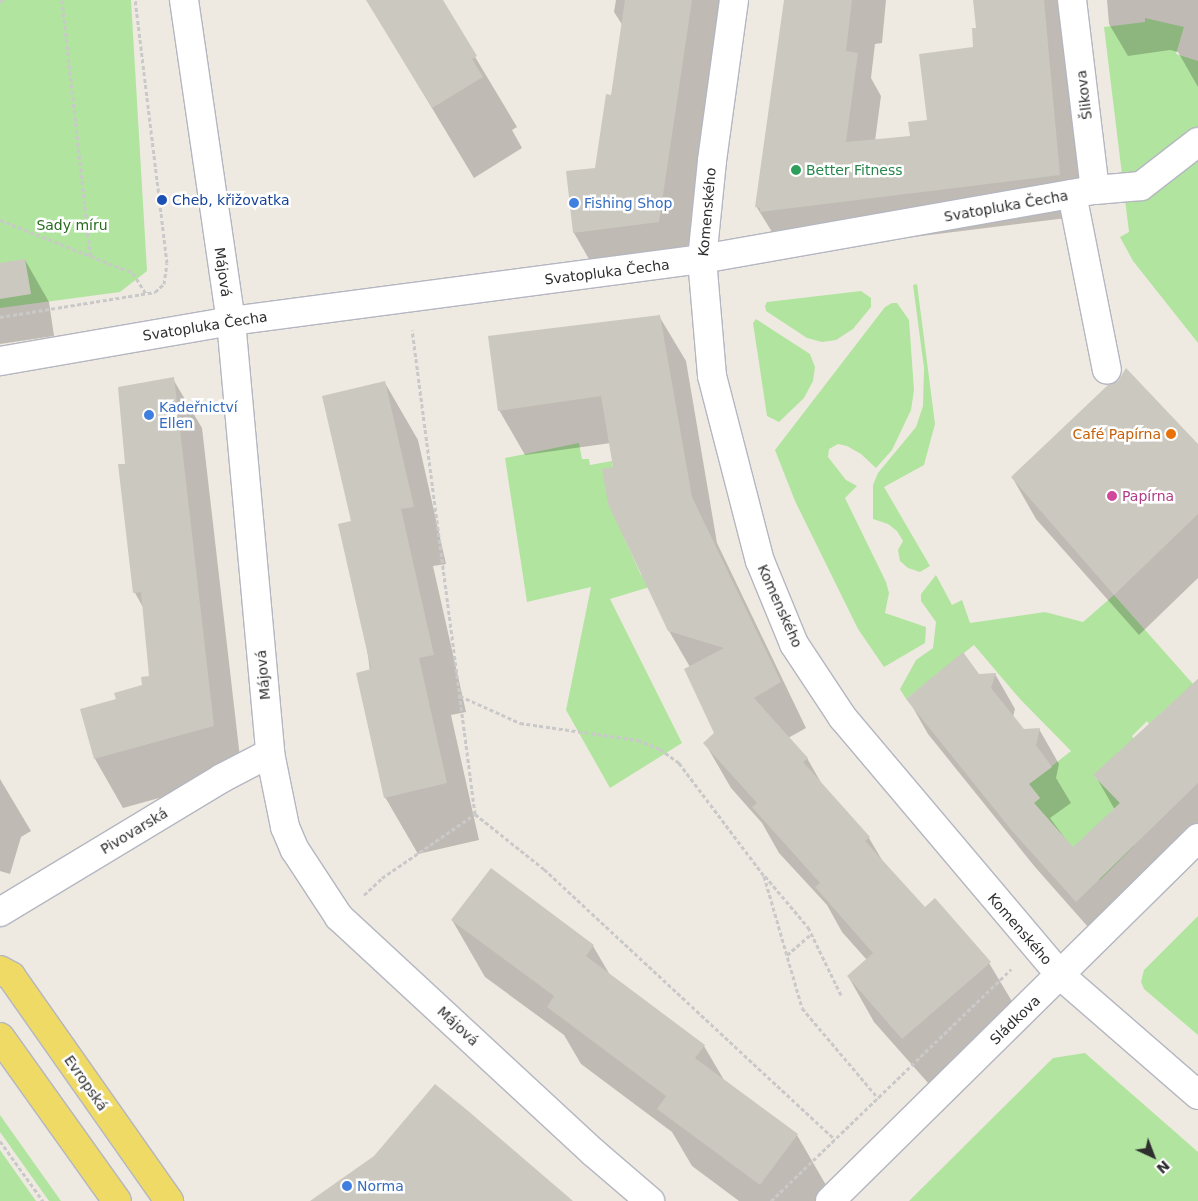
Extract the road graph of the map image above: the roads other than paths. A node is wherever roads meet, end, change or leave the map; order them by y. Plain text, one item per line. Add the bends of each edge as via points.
1 (184, 0) edge
2 (734, 0) edge
3 (1072, 0) edge
4 (1198, 142) edge
5 (1084, 192) junction
6 (702, 260) junction
7 (231, 321) junction
8 (0, 361) edge
9 (1107, 370) dead end
10 (270, 753) junction
11 (1198, 838) edge
12 (0, 912) edge
13 (0, 970) edge
14 (1060, 975) junction
15 (0, 1037) edge
16 (1198, 1095) edge
17 (117, 1201) edge
18 (169, 1201) edge
19 (650, 1201) edge
20 (830, 1201) edge

1 - 7 street, Májová
2 - 6 street, Komenského
3 - 5 street, Šlikova
4 - 5 street, Svatopluka Čecha via 1142,186
5 - 6 street, Svatopluka Čecha
5 - 9 street, Šlikova
6 - 7 street, Svatopluka Čecha
6 - 14 street, Komenského via 712,376 760,562 794,644 843,718
7 - 8 street, Svatopluka Čecha
7 - 10 street, Májová
10 - 12 street, Pivovarská via 222,778
10 - 19 street, Májová via 285,827 295,850 339,917
11 - 14 street, Sládkova
13 - 18 main road, Evropská via 11,976
14 - 16 street, Komenského
14 - 20 street, Sládkova
15 - 17 main road

